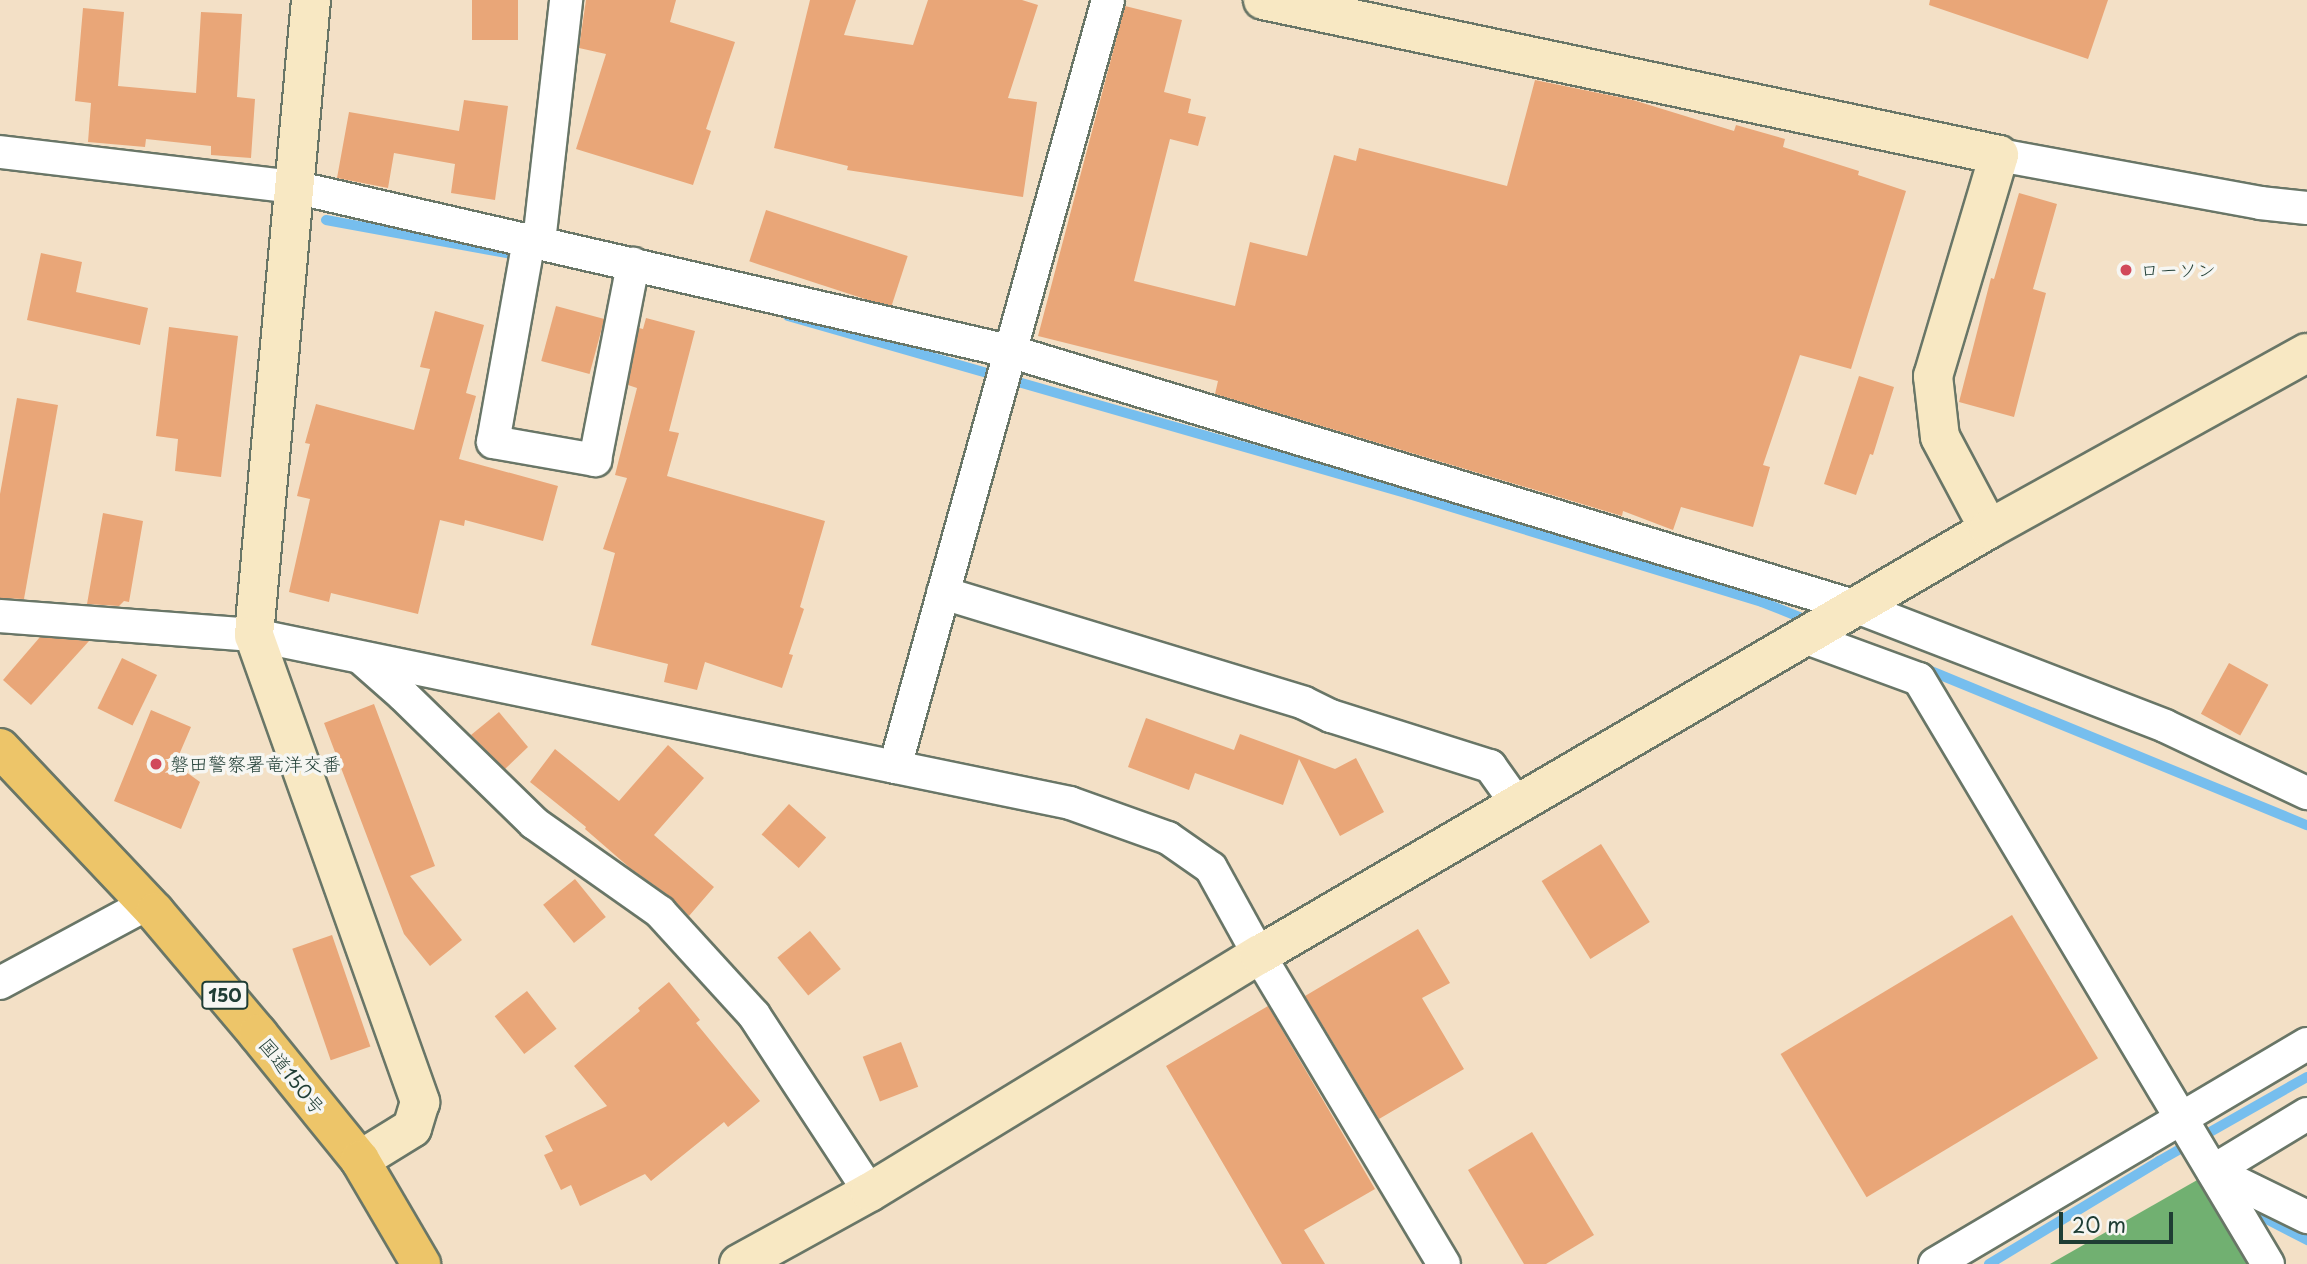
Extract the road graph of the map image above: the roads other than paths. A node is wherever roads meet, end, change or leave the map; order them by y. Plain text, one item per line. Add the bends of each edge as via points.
1 (311, 0) edge
2 (566, 0) edge
3 (1108, 0) edge
4 (1263, 0) edge
5 (0, 152) edge
6 (1999, 155) junction
7 (294, 187) junction
8 (2307, 208) edge
9 (531, 248) junction
10 (631, 272) junction
11 (1008, 352) junction
12 (2307, 353) edge
13 (1989, 529) junction
14 (943, 593) junction
15 (1857, 607) junction
16 (0, 616) edge
17 (254, 635) junction
18 (1804, 637) junction
19 (358, 656) junction
20 (0, 748) edge
21 (895, 767) junction
22 (2307, 793) edge
23 (1517, 804) junction
24 (147, 904) junction
25 (1259, 955) junction
26 (0, 982) edge
27 (2307, 1044) edge
28 (2307, 1114) edge
29 (2180, 1118) junction
30 (360, 1160) junction
31 (2213, 1171) junction
32 (870, 1192) junction
33 (2307, 1217) edge
34 (421, 1264) edge
35 (739, 1264) edge
36 (1444, 1264) edge
37 (1935, 1264) edge
38 (2267, 1264) edge

1 - 7 street
2 - 9 street
3 - 11 street
4 - 6 street
5 - 7 street
6 - 8 street
6 - 13 street via 1933,376 1940,437
7 - 9 street
7 - 17 street
9 - 10 street
9 - 10 street via 493,442 596,460
10 - 11 street
11 - 14 street
11 - 15 street
12 - 13 street
13 - 15 street
14 - 21 street
14 - 23 street via 1490,765
15 - 18 street
15 - 22 street via 2165,726
16 - 17 street
17 - 19 street
17 - 30 street via 420,1102 412,1128
18 - 23 street
18 - 29 street via 1919,679
19 - 21 street
19 - 32 street via 534,823 660,912 754,1015
20 - 24 highway, 国道150号 / 150
21 - 25 street via 1069,803 1168,838 1211,868
23 - 25 street
24 - 26 street
24 - 30 highway, 国道150号 / 150
25 - 32 street
25 - 36 street
27 - 29 street
28 - 31 street
29 - 31 street
29 - 37 street
30 - 34 highway, 国道150号 / 150
31 - 33 street
31 - 38 street
32 - 35 street

